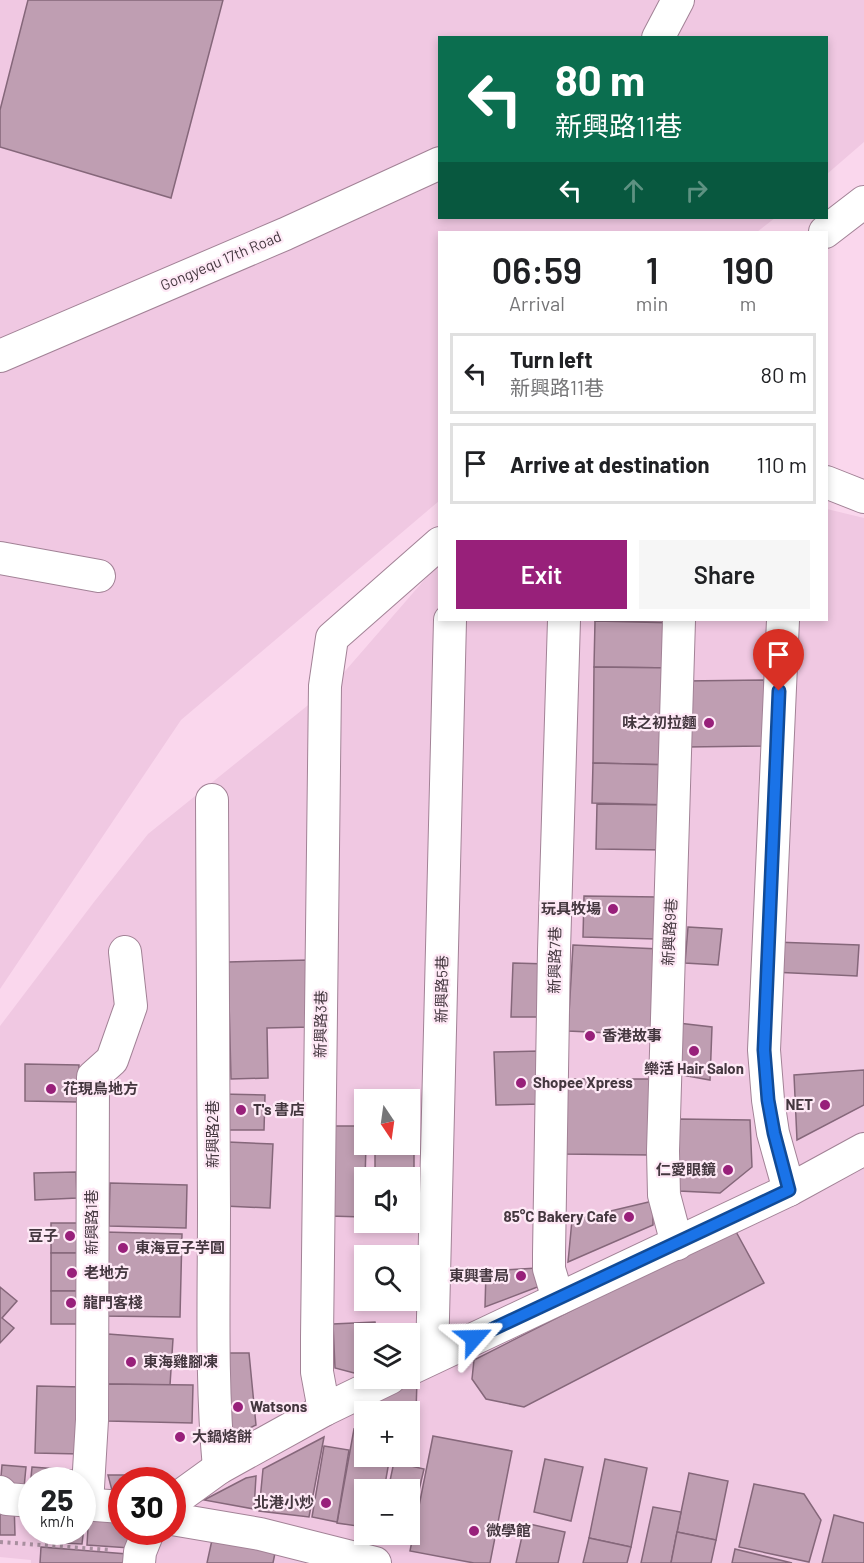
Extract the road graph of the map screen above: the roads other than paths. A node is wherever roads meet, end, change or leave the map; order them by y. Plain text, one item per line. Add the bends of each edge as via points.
1 (678, 0) edge
2 (659, 36) edge
3 (438, 164) edge
4 (864, 202) edge
5 (826, 231) edge
6 (0, 356) edge
7 (828, 483) edge
8 (864, 497) edge
9 (438, 545) edge
10 (0, 558) edge
11 (99, 576) dead end
12 (450, 621) edge
13 (564, 621) edge
14 (679, 621) edge
15 (783, 621) edge
16 (212, 800) dead end
17 (125, 952) dead end
18 (864, 1149) edge
19 (789, 1190) junction
20 (677, 1244) junction
21 (558, 1299) junction
22 (421, 1363) edge
23 (367, 1389) edge
24 (324, 1410) junction
25 (88, 1467) edge
26 (219, 1468) junction
27 (0, 1492) edge
28 (186, 1492) edge
29 (18, 1500) edge
30 (186, 1522) edge
31 (375, 1563) edge

1 - 2 street
3 - 6 street, Gongyequ 17th Road
4 - 5 street
7 - 8 street
9 - 24 street, 新興路3巷 via 332,638 325,686 317,1338 317,1372
10 - 11 street
12 - 22 street, 新興路5巷
13 - 21 street, 新興路7巷 via 549,1254
14 - 20 street, 新興路9巷 via 663,1151 664,1195
15 - 19 street via 764,1050 768,1100
16 - 26 street, 新興路2巷 via 212,1342
17 - 25 street, 新興路1巷 via 131,1006 112,1060 93,1077 92,1420
18 - 19 street
19 - 20 street
20 - 21 street
21 - 22 street
23 - 24 street
24 - 26 street
26 - 28 street
27 - 29 street via 7,1499
30 - 31 street via 260,1534

